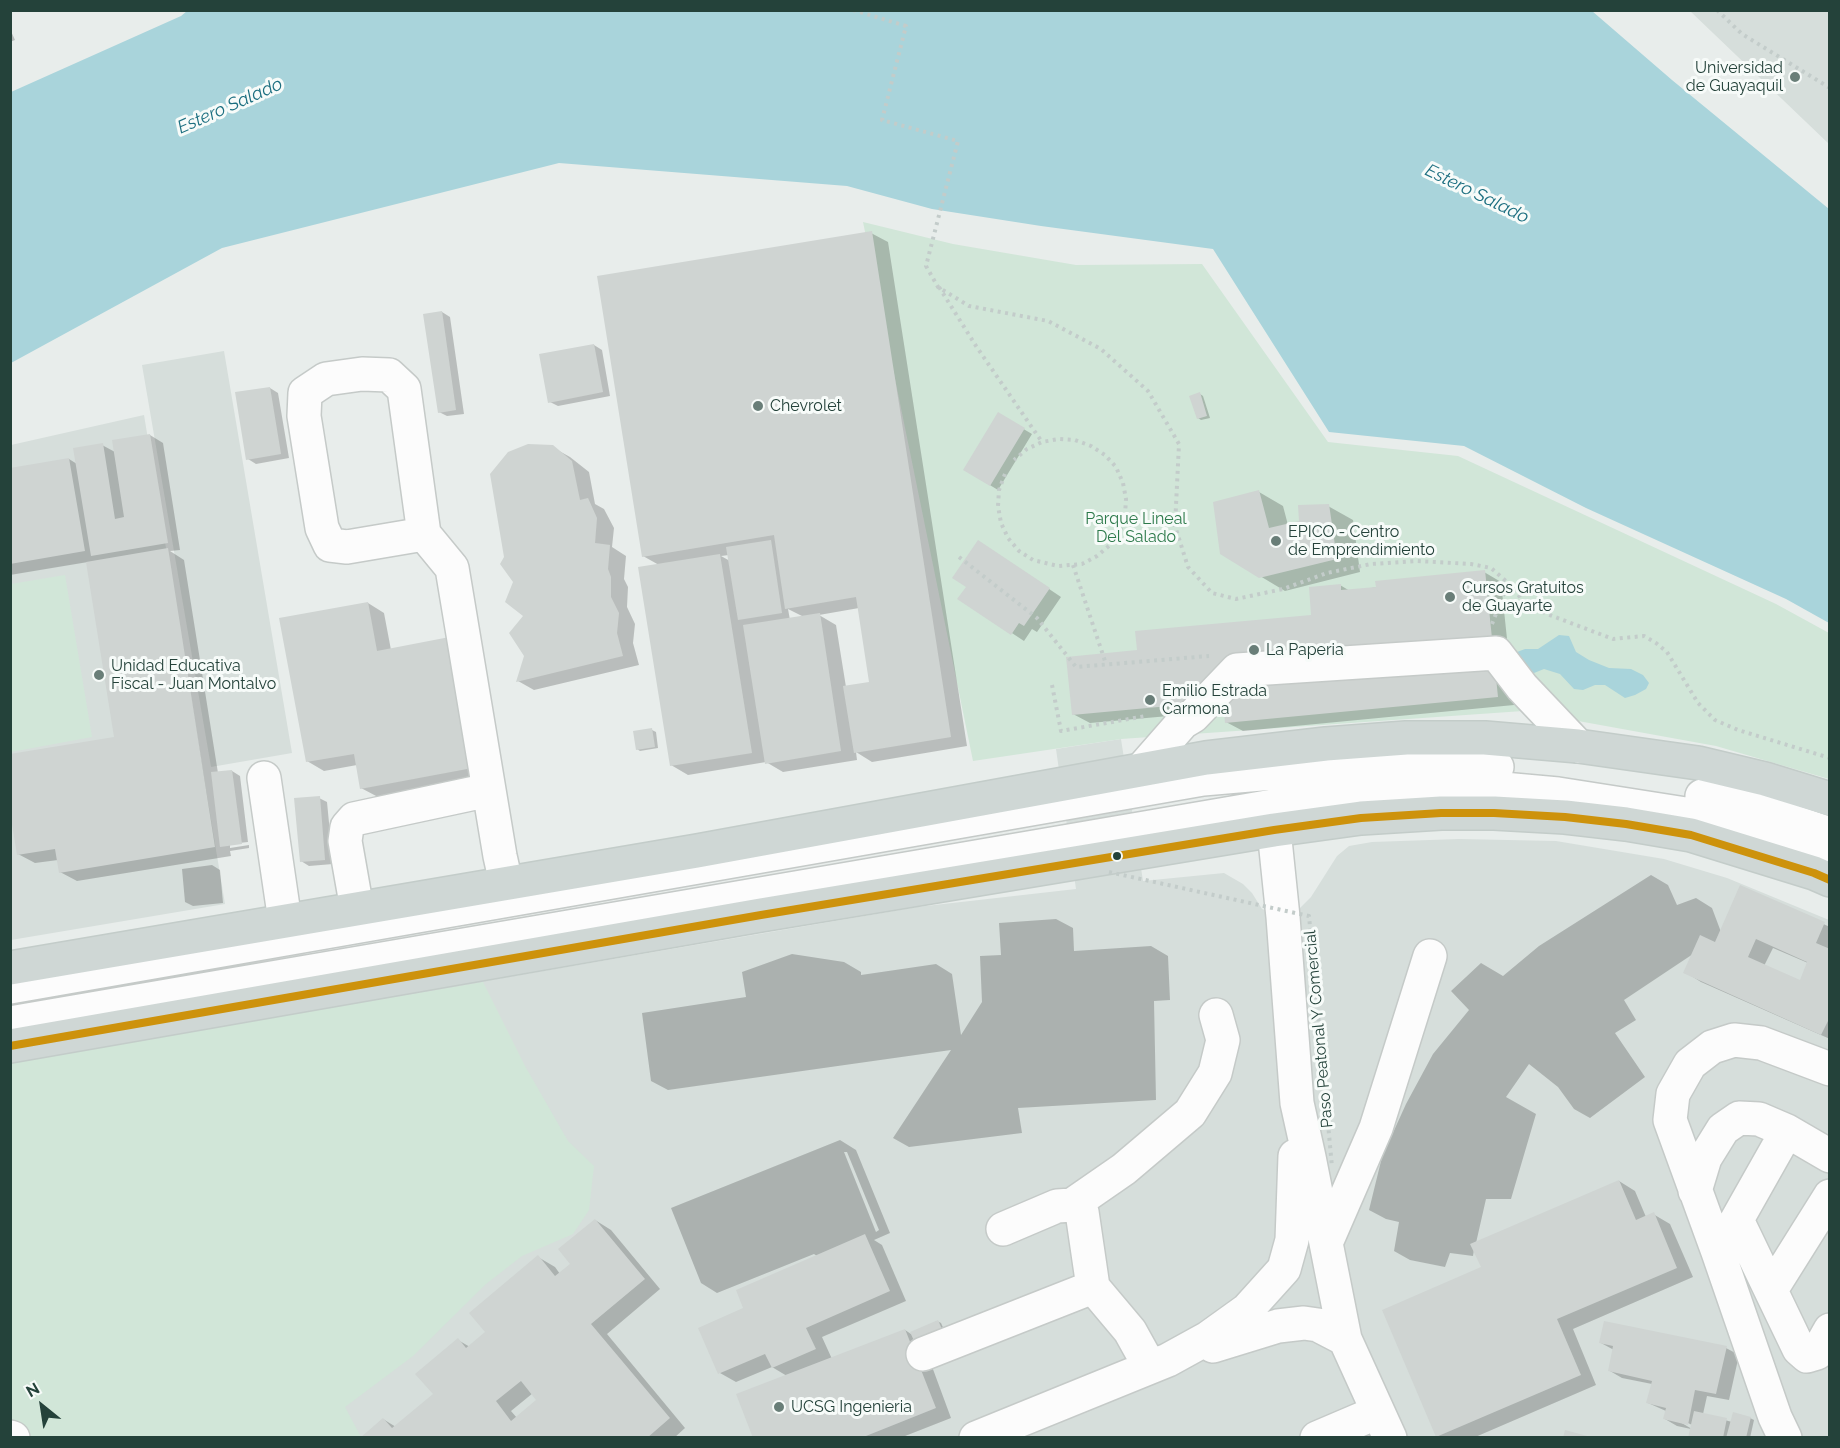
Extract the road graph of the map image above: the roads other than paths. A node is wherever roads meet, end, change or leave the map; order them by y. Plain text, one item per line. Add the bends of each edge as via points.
1 (424, 534) junction
2 (1578, 746) junction
3 (1141, 770) junction
4 (264, 778) dead end
5 (489, 790) junction
6 (1830, 799) edge
7 (1274, 830) junction
8 (1830, 834) edge
9 (1830, 859) edge
10 (1830, 879) edge
11 (506, 883) junction
12 (357, 909) junction
13 (285, 921) junction
14 (1430, 956) dead end
15 (10, 968) edge
16 (10, 987) edge
17 (1216, 1015) dead end
18 (10, 1023) edge
19 (10, 1047) edge
20 (1830, 1068) edge
21 (1297, 1103) junction
22 (1787, 1131) junction
23 (1830, 1156) edge
24 (1695, 1191) junction
25 (1830, 1196) edge
26 (1072, 1204) junction
27 (1737, 1220) junction
28 (1003, 1229) dead end
29 (1326, 1244) junction
30 (1718, 1252) junction
31 (1093, 1287) junction
32 (1771, 1290) junction
33 (1830, 1330) edge
34 (1346, 1339) junction
35 (923, 1354) dead end
36 (1159, 1364) junction
37 (1384, 1425) edge
38 (1016, 1430) edge
39 (976, 1437) edge
40 (1317, 1437) edge
41 (1785, 1437) edge

1 - 1 lane via 404,389 389,375 363,374 326,379 305,393 304,416 322,528 330,545 347,547
1 - 5 lane via 452,568
2 - 3 main road via 1485,738 1406,738 1206,758
2 - 3 lane via 1496,653 1238,670 1193,716 1182,722
2 - 6 main road via 1698,763
3 - 11 main road
4 - 13 lane
5 - 11 lane
5 - 12 lane via 354,819 346,827 345,841
7 - 10 main road via 1361,818 1441,813 1565,817 1691,835
7 - 19 main road via 761,915
7 - 21 lane
8 - 16 lane via 1763,810 1699,795 1551,771 1366,765 1278,771 1203,779
9 - 18 lane via 1692,815 1558,794 1492,788 1356,795 1273,806
11 - 12 main road
12 - 13 main road
13 - 15 main road
14 - 29 lane via 1376,1128
17 - 26 lane via 1223,1040 1215,1073 1190,1113 1124,1169
20 - 24 lane via 1761,1043 1734,1040 1712,1047 1690,1064 1673,1094 1670,1120
21 - 29 lane
21 - 36 lane via 1292,1240 1284,1269 1261,1297 1229,1324
22 - 23 lane
22 - 24 lane via 1759,1119 1739,1118 1723,1128 1705,1158
22 - 27 lane
24 - 30 lane
25 - 32 lane
26 - 28 lane via 1057,1206
26 - 31 lane via 1082,1212
27 - 30 lane
27 - 32 lane
29 - 34 lane
30 - 41 lane
31 - 35 lane
31 - 36 lane
32 - 33 lane via 1799,1349 1807,1356 1817,1353
34 - 36 lane via 1318,1325 1278,1326
34 - 37 lane
36 - 38 lane
37 - 40 lane
38 - 39 lane

